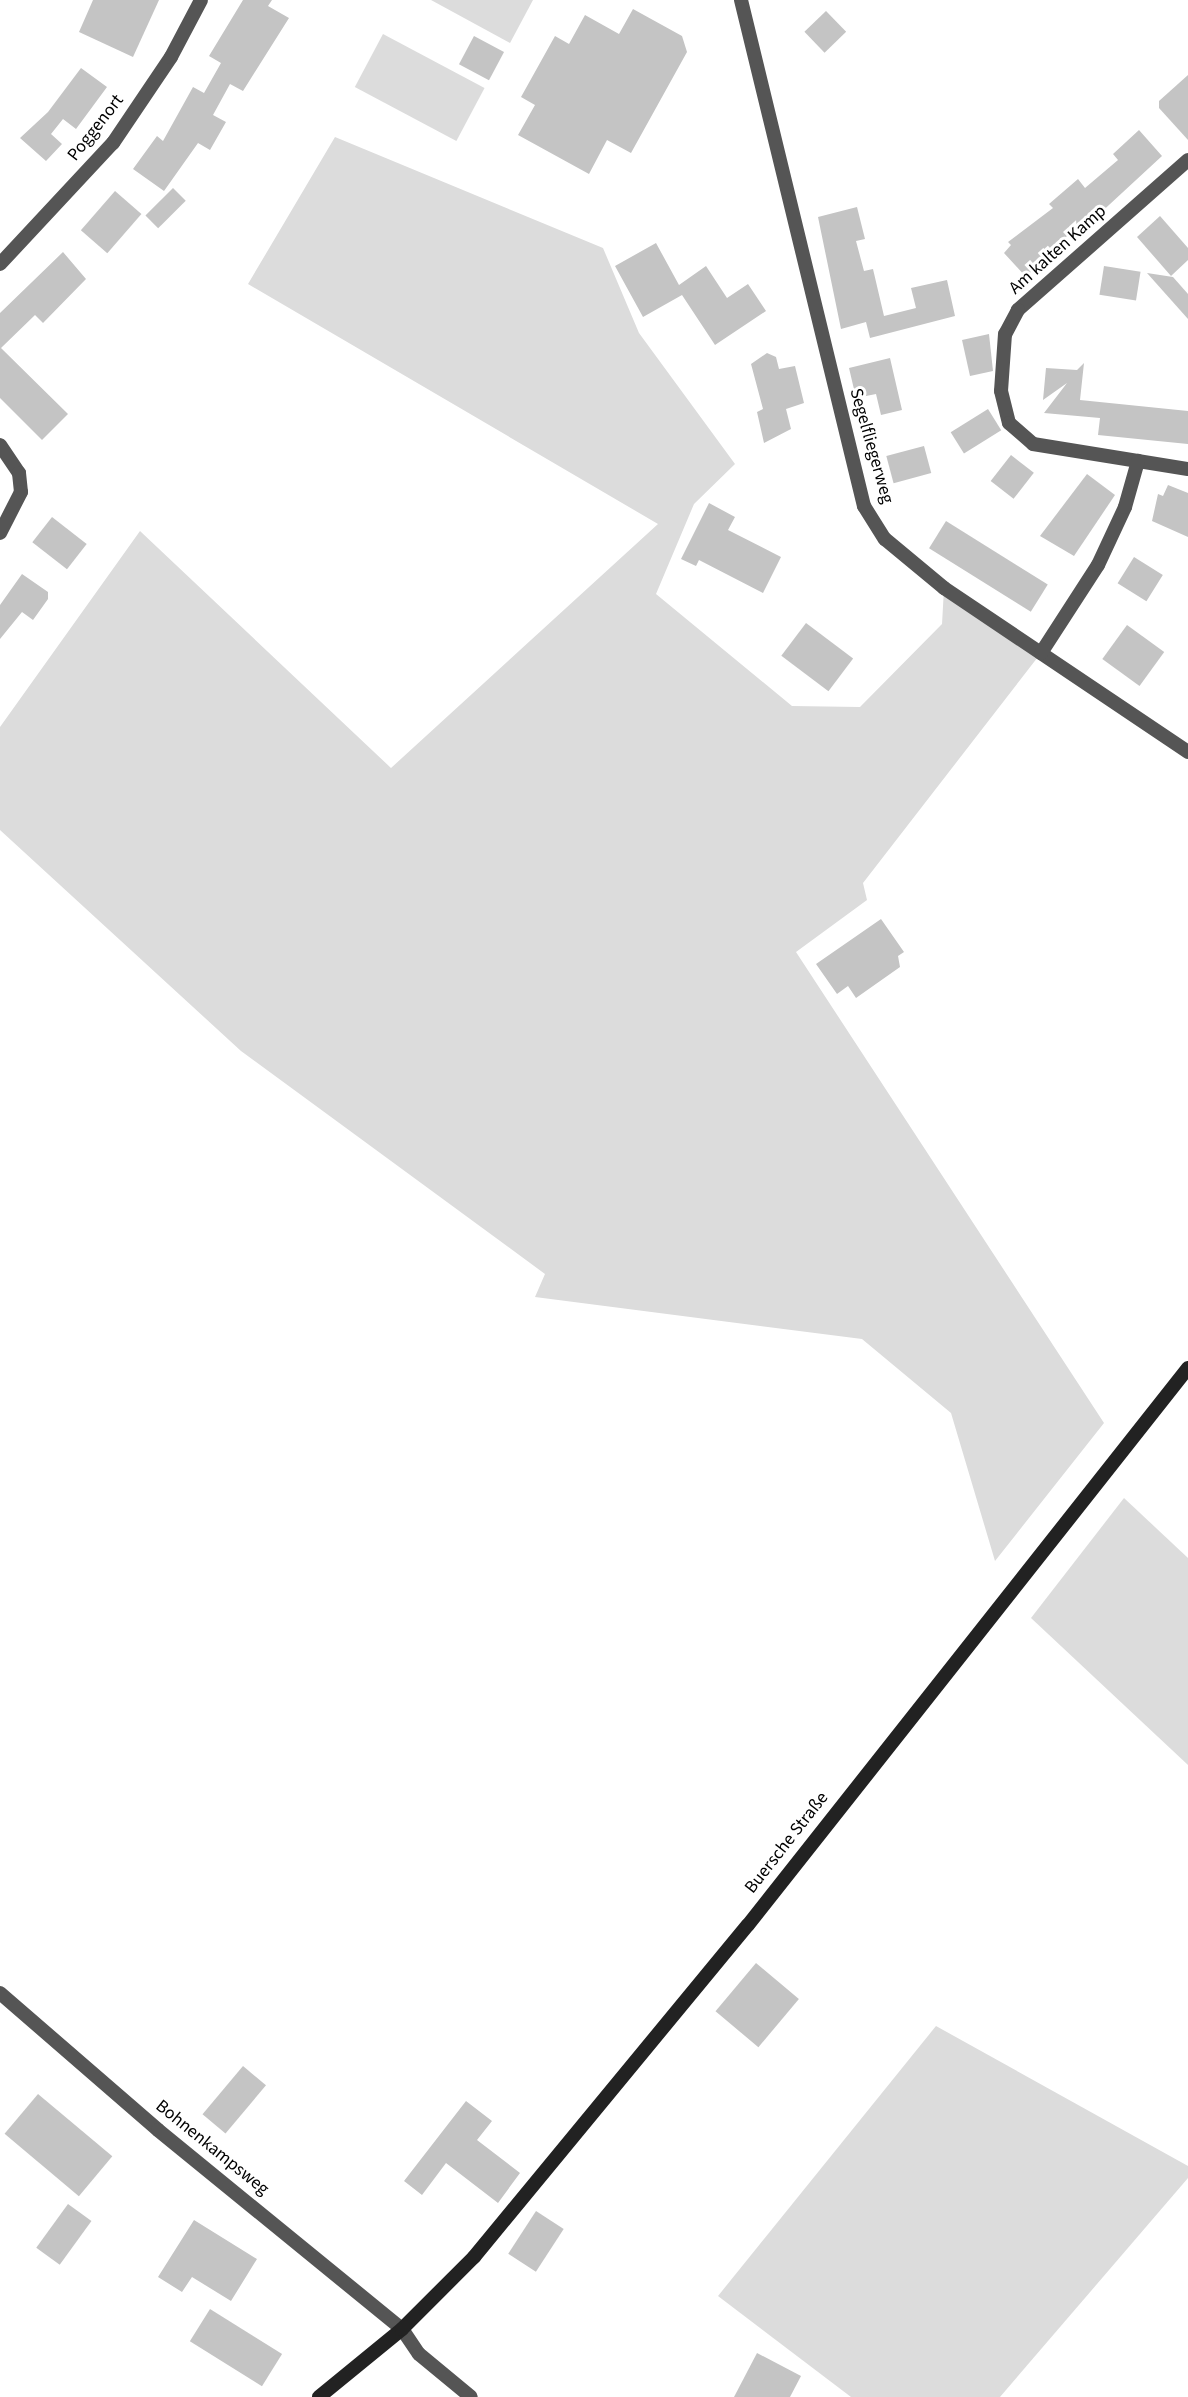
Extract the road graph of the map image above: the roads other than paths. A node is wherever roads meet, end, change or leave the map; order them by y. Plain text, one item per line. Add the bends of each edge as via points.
1 (201, 0) edge
2 (741, 0) edge
3 (1188, 160) edge
4 (0, 264) edge
5 (0, 445) edge
6 (1138, 461) junction
7 (1188, 469) edge
8 (0, 533) edge
9 (1041, 653) junction
10 (1188, 752) edge
11 (1188, 1368) edge
12 (0, 1993) edge
13 (402, 2329) junction
14 (320, 2397) edge
15 (471, 2397) edge

1 - 4 street, Poggenort via 171,57 113,143
2 - 9 street, Segelfliegerweg via 864,506 885,539 944,588
3 - 6 street, Am kalten Kamp via 1018,310 1005,334 1000,391 1009,423 1033,444
5 - 8 street via 19,473 21,492
6 - 7 street, Am kalten Kamp
6 - 9 street via 1125,506 1098,565
9 - 10 street, Segelfliegerweg
11 - 13 main road, Buersche Straße via 739,1935 474,2257
12 - 13 street, Bohnenkampsweg via 158,2130
13 - 14 main road, Buersche Straße
13 - 15 street via 419,2354

